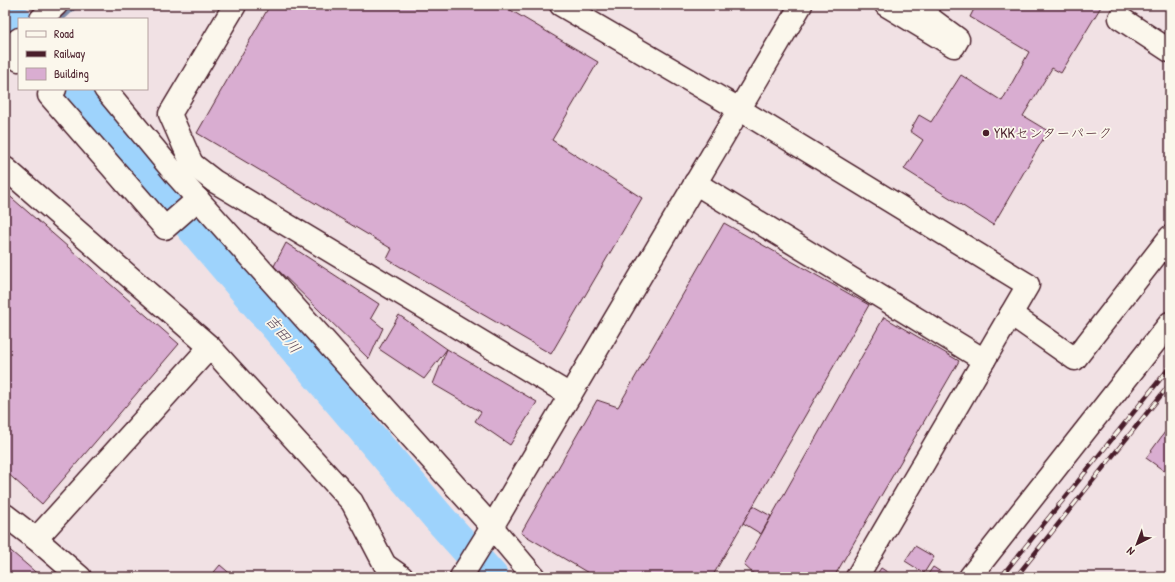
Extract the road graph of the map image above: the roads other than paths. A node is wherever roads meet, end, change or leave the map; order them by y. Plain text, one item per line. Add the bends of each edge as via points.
1 (234, 5) edge
2 (561, 5) edge
3 (801, 5) edge
4 (886, 5) edge
5 (920, 5) edge
6 (1120, 18) dead end
7 (1170, 51) edge
8 (106, 90) edge
9 (49, 92) edge
10 (739, 109) junction
11 (5, 168) edge
12 (185, 170) junction
13 (695, 183) junction
14 (197, 200) junction
15 (1170, 237) edge
16 (1011, 314) junction
17 (1170, 323) edge
18 (210, 347) junction
19 (984, 360) junction
20 (570, 395) junction
21 (5, 515) edge
22 (490, 530) junction
23 (36, 539) junction
24 (80, 577) edge
25 (402, 577) edge
26 (461, 577) edge
27 (534, 577) edge
28 (857, 577) edge
29 (970, 577) edge

1 - 12 street via 170,114
2 - 10 street
3 - 10 street
4 - 5 street via 954,46 958,39 931,19
6 - 7 street
8 - 12 street
9 - 14 street via 165,228
10 - 13 street
10 - 16 street via 1028,285
11 - 18 street
12 - 14 street
12 - 20 street via 221,185
13 - 19 street
13 - 20 street
14 - 22 street
15 - 16 street via 1075,359
16 - 19 street
17 - 29 street
18 - 23 street
18 - 25 street via 352,502 385,565
19 - 28 street
20 - 22 street
21 - 23 street
22 - 26 street
22 - 27 street
23 - 24 street

